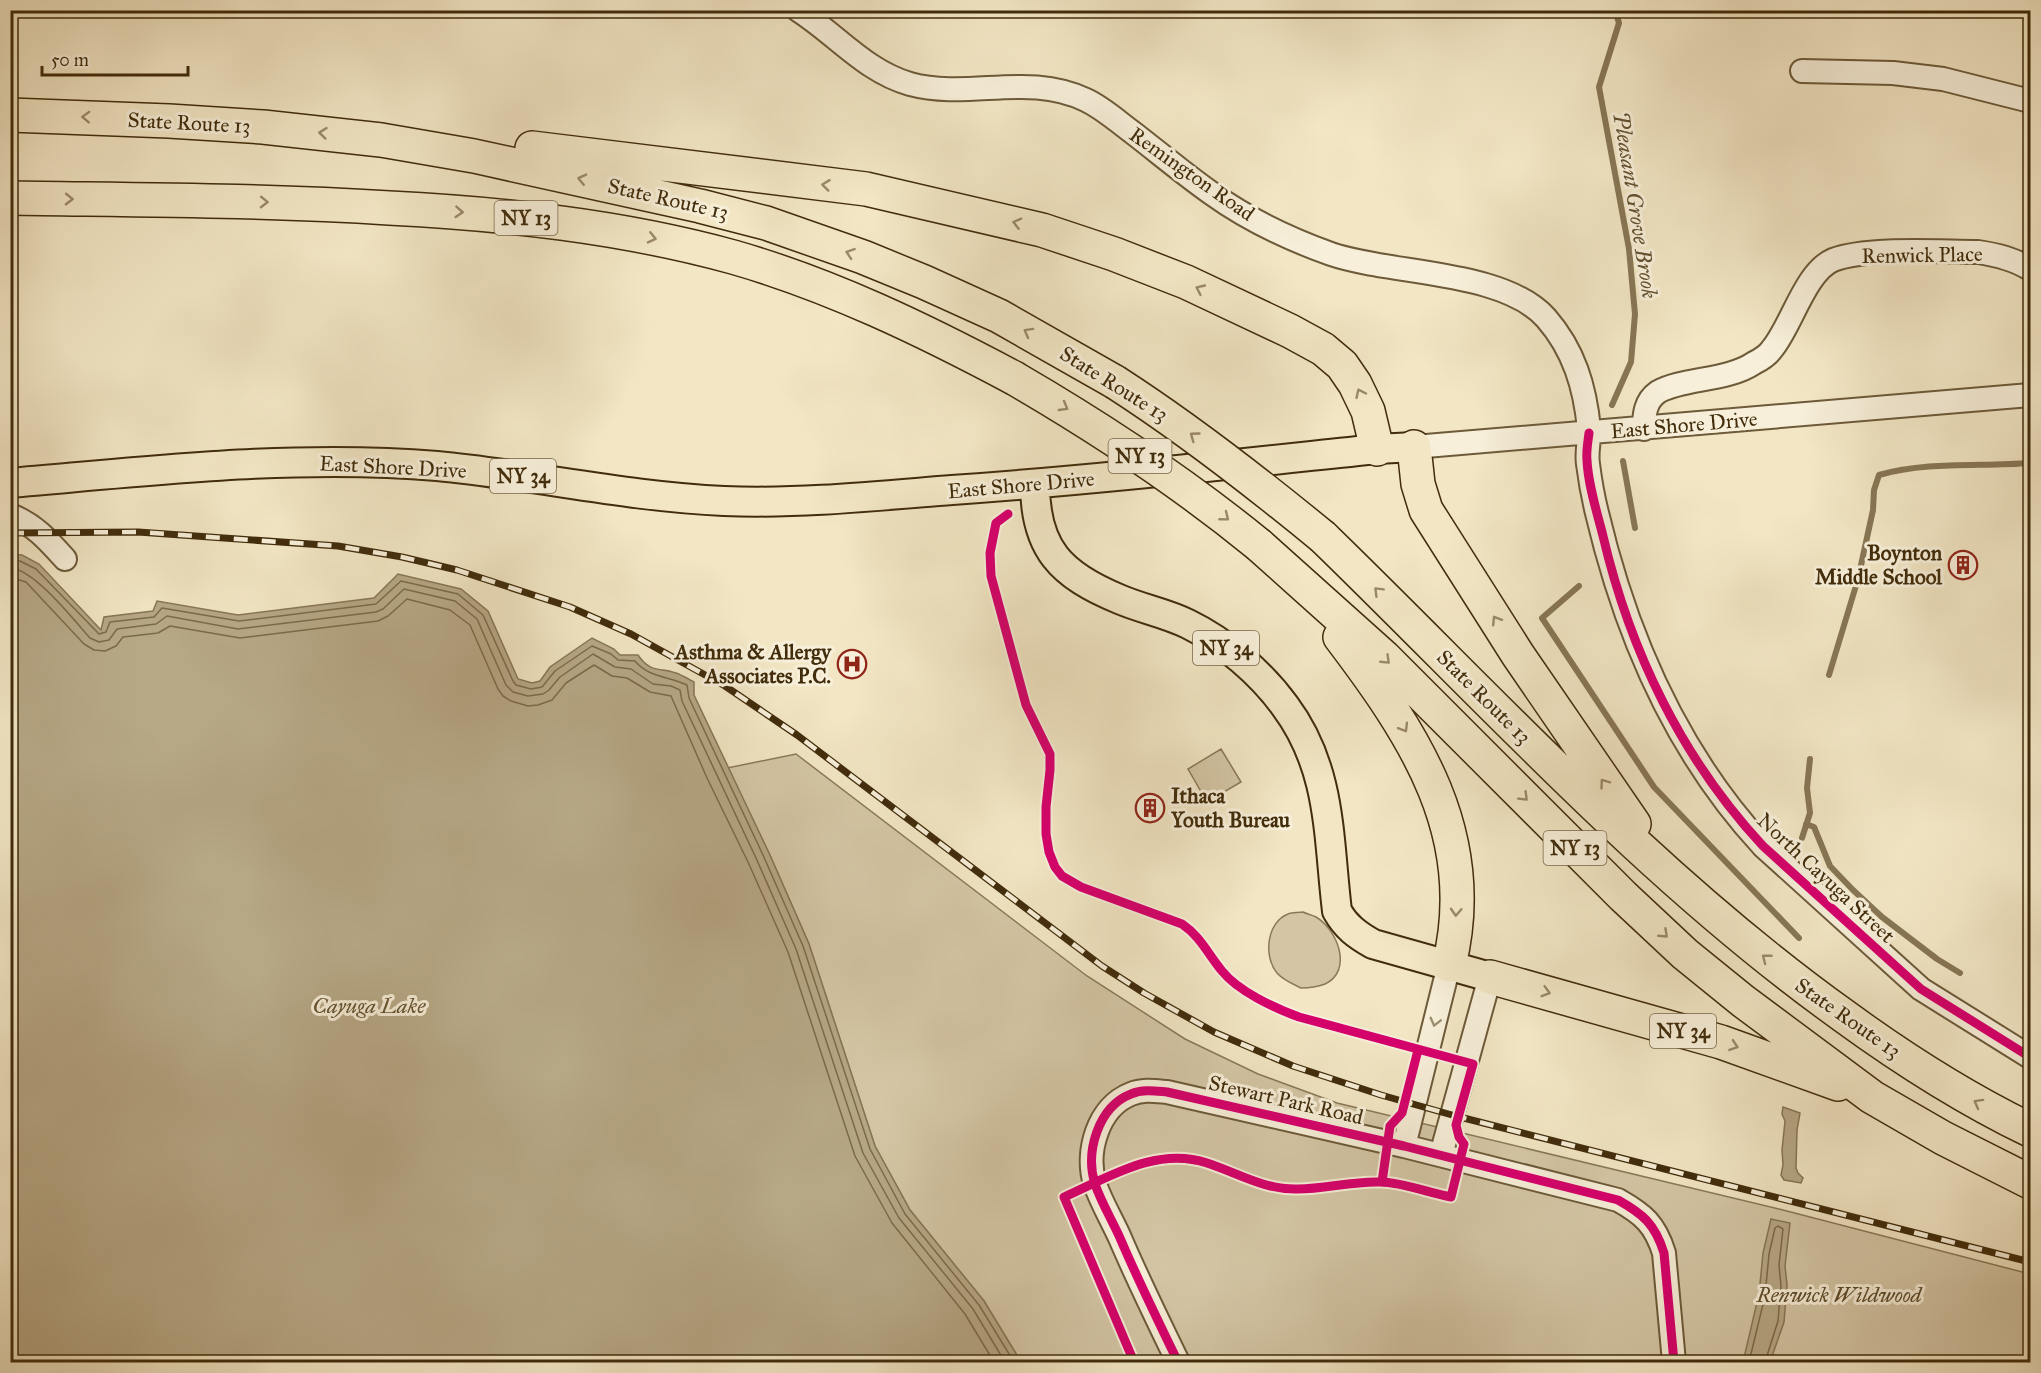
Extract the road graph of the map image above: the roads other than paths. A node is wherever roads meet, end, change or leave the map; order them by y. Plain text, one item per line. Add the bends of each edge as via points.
1 (798, 10) edge
2 (1802, 71) dead end
3 (2031, 101) edge
4 (10, 115) edge
5 (381, 140) junction
6 (10, 198) edge
7 (2031, 269) edge
8 (2031, 395) edge
9 (1644, 429) junction
10 (1589, 433) junction
11 (1414, 447) junction
12 (1377, 449) junction
13 (10, 483) edge
14 (1035, 484) junction
15 (10, 515) edge
16 (64, 559) dead end
17 (1296, 579) junction
18 (1675, 881) junction
19 (1449, 965) junction
20 (1490, 977) junction
21 (2031, 1057) edge
22 (1872, 1098) junction
23 (2031, 1130) edge
24 (1404, 1146) junction
25 (1442, 1155) junction
26 (2031, 1182) edge
27 (1178, 1362) edge
28 (1674, 1362) edge

1 - 10 street, Remington Road via 860,60 911,84 972,89 1047,87 1089,101 1211,193 1262,224 1306,244 1384,267 1491,285 1526,301 1544,316 1574,360 1583,387
2 - 3 street via 1943,79
5 -> 4 highway, State Route 13 / NY 13 via 252,126
12 -> 5 highway via 1368,411 1355,384 1323,349 1186,282 1042,230 866,189 479,142
18 -> 5 highway, State Route 13 / NY 13, bridge via 1582,795 1323,537 1221,455 1115,382 999,316 863,257 766,223 566,175
6 -> 17 highway, State Route 13 / NY 13, bridge via 306,203 463,212 646,236 734,258 857,302 936,336 1014,378 1080,416 1208,504
7 - 9 street, Renwick Place via 2015,260 1978,252 1863,254 1833,260 1823,266 1806,289 1772,350 1751,365 1658,393 1647,404
8 - 9 street, East Shore Drive
9 - 10 street, East Shore Drive
10 - 11 street, East Shore Drive
10 - 21 street, North Cayuga Street via 1587,460 1596,508 1632,634 1669,716 1708,777 1762,846 1921,989
11 - 12 main road, East Shore Drive / NY 34
18 -> 11 highway via 1599,776 1426,510
12 - 14 main road, East Shore Drive / NY 34
13 - 14 main road, East Shore Drive / NY 34 via 264,464 360,462 436,466 723,501 795,501
14 - 19 main road, NY 34 via 1035,510 1043,536 1062,565 1120,600 1169,616 1208,636 1250,668 1286,707 1321,780 1328,810 1337,911 1345,924 1373,944
15 - 16 street via 36,528
17 -> 19 highway via 1388,703 1436,789 1446,820 1457,892 1455,943
17 -> 22 highway, State Route 13 / NY 13 via 1384,657 1685,954
23 -> 18 highway, State Route 13 / NY 13 via 1954,1089 1857,1026 1748,945
19 - 20 main road, NY 34
19 -> 24 street
20 -> 22 highway, NY 34 via 1721,1042
20 - 25 street
22 - 26 highway, State Route 13 / NY 13
24 - 25 street, Stewart Park Road
24 - 27 street, Stewart Park Road via 1167,1092 1132,1094 1108,1110 1092,1153 1095,1183
25 - 28 street, Stewart Park Road via 1618,1200 1644,1216 1664,1253

